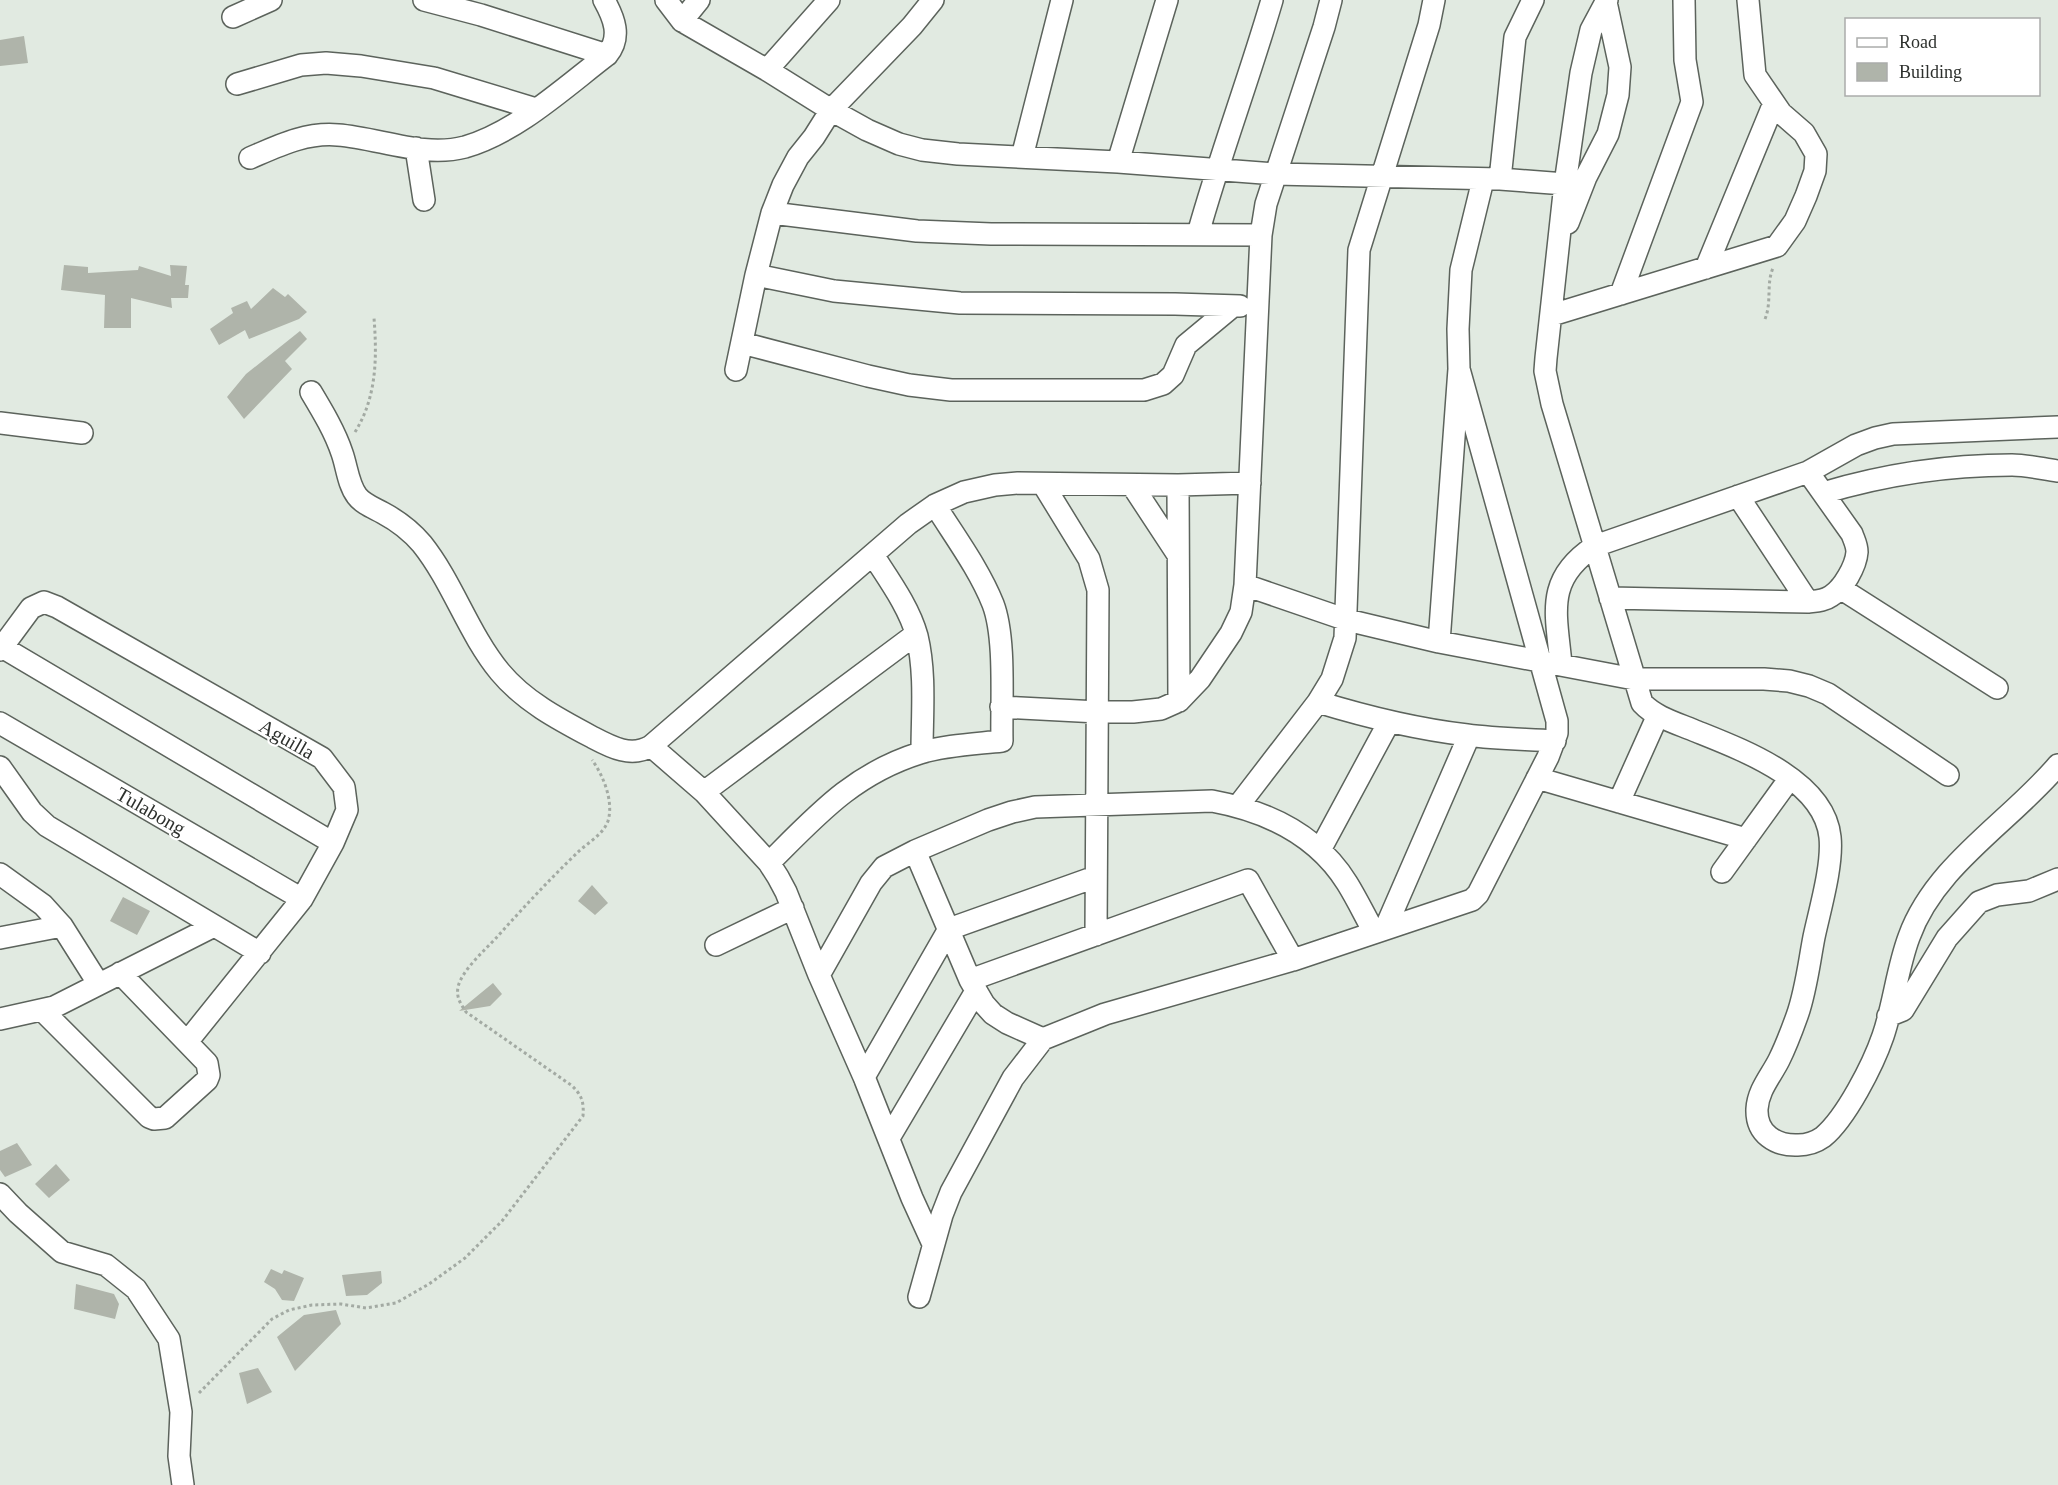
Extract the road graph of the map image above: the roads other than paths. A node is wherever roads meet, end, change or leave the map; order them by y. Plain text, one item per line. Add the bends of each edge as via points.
1 (271, 0) edge
2 (427, 0) edge
3 (604, 0) edge
4 (666, 0) edge
5 (699, 0) edge
6 (829, 0) edge
7 (933, 0) edge
8 (1062, 0) edge
9 (1167, 0) edge
10 (1272, 0) edge
11 (1331, 0) edge
12 (1434, 0) edge
13 (1533, 0) edge
14 (1684, 0) edge
15 (1749, 0) edge
16 (1606, 1) edge
17 (233, 17) dead end
18 (682, 21) junction
19 (607, 55) junction
20 (767, 70) junction
21 (237, 84) dead end
22 (1774, 103) junction
23 (536, 109) junction
24 (831, 110) junction
25 (416, 148) junction
26 (1022, 157) junction
27 (250, 158) dead end
28 (1118, 162) junction
29 (1216, 170) junction
30 (1275, 174) junction
31 (1383, 177) junction
32 (1572, 179) junction
33 (1491, 180) junction
34 (424, 200) dead end
35 (772, 213) junction
36 (1198, 234) junction
37 (1262, 235) junction
38 (1706, 268) junction
39 (756, 275) junction
40 (1621, 294) junction
41 (1233, 306) junction
42 (1258, 307) junction
43 (1552, 315) junction
44 (742, 343) junction
45 (1459, 369) junction
46 (736, 370) dead end
47 (311, 392) dead end
48 (0, 423) edge
49 (2058, 427) edge
50 (82, 434) dead end
51 (2058, 471) edge
52 (1808, 472) junction
53 (1250, 483) junction
54 (1043, 484) junction
55 (1132, 485) junction
56 (1178, 485) junction
57 (1823, 493) junction
58 (1737, 496) junction
59 (935, 505) junction
60 (1595, 546) junction
61 (873, 555) junction
62 (1178, 555) junction
63 (1245, 585) junction
64 (1840, 588) junction
65 (1610, 598) junction
66 (1808, 602) junction
67 (1347, 620) junction
68 (916, 634) junction
69 (1439, 642) junction
70 (1, 649) edge
71 (1540, 660) junction
72 (1561, 664) junction
73 (1634, 680) junction
74 (1997, 688) dead end
75 (1179, 701) junction
76 (1318, 702) junction
77 (1001, 707) junction
78 (1098, 712) junction
79 (1658, 715) junction
80 (1389, 722) junction
81 (0, 723) edge
82 (1469, 736) junction
83 (1555, 741) junction
84 (651, 746) junction
85 (922, 752) junction
86 (2058, 765) edge
87 (0, 767) edge
88 (1948, 775) dead end
89 (1537, 778) junction
90 (1790, 778) junction
91 (704, 792) junction
92 (1619, 802) junction
93 (1096, 803) junction
94 (1239, 806) junction
95 (1746, 839) junction
96 (333, 843) junction
97 (1320, 850) junction
98 (915, 851) junction
99 (769, 863) junction
100 (1722, 872) dead end
101 (0, 874) edge
102 (1095, 877) junction
103 (2058, 879) edge
104 (302, 898) junction
105 (793, 908) junction
106 (62, 926) junction
107 (214, 926) junction
108 (949, 929) junction
109 (1379, 931) junction
110 (1096, 935) junction
111 (0, 938) edge
112 (716, 945) dead end
113 (260, 953) junction
114 (1293, 960) junction
115 (120, 972) junction
116 (819, 975) junction
117 (98, 983) junction
118 (973, 986) junction
119 (42, 1010) junction
120 (1888, 1016) junction
121 (0, 1019) edge
122 (1043, 1039) junction
123 (188, 1042) junction
124 (864, 1077) junction
125 (888, 1138) junction
126 (0, 1194) edge
127 (933, 1244) junction
128 (919, 1298) dead end
129 (183, 1485) edge

1 - 17 street
2 - 19 street
3 - 19 street via 616,36
4 - 18 street
5 - 18 street
6 - 20 street
7 - 24 street
8 - 26 street
9 - 28 street
10 - 29 street
11 - 30 street
12 - 31 street
13 - 33 street via 1515,37
14 - 40 street via 1685,60 1692,102
15 - 22 street via 1755,75
16 - 32 street via 1591,30 1581,73
16 - 32 street via 1620,68 1618,95 1608,134
18 - 20 street
19 - 23 street
20 - 24 street
21 - 23 street via 301,64 326,63 434,78
22 - 38 street
22 - 38 street via 1804,133 1816,154 1806,196 1795,221 1777,246
23 - 25 street via 464,147
24 - 26 street via 867,130 922,150
24 - 35 street via 798,157
25 - 27 street via 319,135 297,139
25 - 34 street
26 - 28 street
28 - 29 street
29 - 30 street
29 - 36 street
30 - 31 street
30 - 37 street
31 - 33 street
31 - 67 street via 1359,250
32 - 33 street
32 - 43 street
33 - 45 street via 1461,270
35 - 36 street via 918,231
35 - 39 street
36 - 37 street
37 - 42 street
38 - 40 street
39 - 41 street via 834,291 960,303
39 - 44 street
40 - 43 street
41 - 42 street
41 - 44 street via 1186,345 1173,375 1163,384 1144,390 940,389 868,376
42 - 53 street
43 - 60 street via 1547,385
44 - 46 street
45 - 69 street
45 - 71 street
47 - 84 street via 342,451 358,497 401,524 421,543 484,648 517,690 569,725 618,749 632,752
48 - 50 street
49 - 52 street via 1884,436
51 - 57 street via 2012,465 1916,472 1864,480
52 - 57 street
52 - 58 street
53 - 56 street
53 - 63 street
54 - 55 street
54 - 59 street via 995,485 964,492
54 - 78 street via 1089,559 1095,576 1100,609
55 - 56 street
55 - 62 street
56 - 62 street
57 - 64 street via 1856,544 1855,560
58 - 60 street
58 - 66 street
59 - 61 street
59 - 77 street via 994,606 999,627
60 - 65 street
60 - 72 street via 1566,572 1558,590
61 - 68 street via 896,590
61 - 84 street
62 - 75 street
63 - 67 street
63 - 75 street via 1241,612 1231,633 1200,679
64 - 66 street via 1832,596
64 - 74 street
65 - 66 street
65 - 73 street
67 - 69 street
67 - 76 street via 1340,659
68 - 85 street via 921,662
68 - 91 street
69 - 71 street
70 - 96 street
70 - 96 street, Aguilla via 31,608 44,602 322,758 344,787 346,798 347,810
71 - 72 street
71 - 83 street via 1557,721
72 - 73 street
73 - 79 street via 1642,703
73 - 88 street via 1764,679 1809,686 1828,694
75 - 78 street via 1161,709
76 - 80 street
76 - 94 street
77 - 78 street
77 - 85 street via 1002,741
78 - 93 street
79 - 90 street via 1757,758
79 - 92 street
80 - 82 street
80 - 97 street
81 - 104 street, Tulabong
82 - 83 street
82 - 109 street
83 - 89 street
84 - 91 street
85 - 99 street via 867,775 845,790
86 - 120 street via 1966,856 1920,912 1908,938
87 - 107 street via 32,812 47,826
89 - 92 street
89 - 109 street via 1472,900
90 - 95 street
90 - 120 street via 1818,803 1828,822 1831,840 1798,1014 1779,1060 1762,1087 1757,1109 1760,1125 1770,1140 1785,1146 1807,1145 1823,1137 1864,1080
91 - 99 street
92 - 95 street
93 - 94 street via 1212,801
93 - 98 street via 1012,812
93 - 102 street
94 - 97 street via 1291,828
95 - 100 street
96 - 104 street, Aguilla
97 - 109 street
98 - 108 street
98 - 116 street via 884,867 871,883
99 - 105 street
101 - 106 street via 43,905
102 - 108 street
102 - 110 street
103 - 120 street via 2029,891 1979,902 1947,938 1903,1010
104 - 113 street, Aguilla
105 - 112 street
105 - 116 street
106 - 111 street
106 - 117 street
107 - 113 street
107 - 115 street
108 - 118 street
108 - 124 street
109 - 114 street
110 - 114 street via 1248,880
110 - 118 street
113 - 123 street, Aguilla
114 - 122 street via 1105,1014
115 - 117 street
115 - 123 street
116 - 124 street
117 - 119 street
118 - 122 street via 993,1014
118 - 125 street
119 - 121 street
119 - 123 street via 154,1119 165,1118 207,1080 207,1063
122 - 127 street via 1013,1078 951,1192
124 - 125 street
125 - 127 street
126 - 129 street via 62,1252 106,1265 136,1289 169,1339 181,1412 179,1456
127 - 128 street

